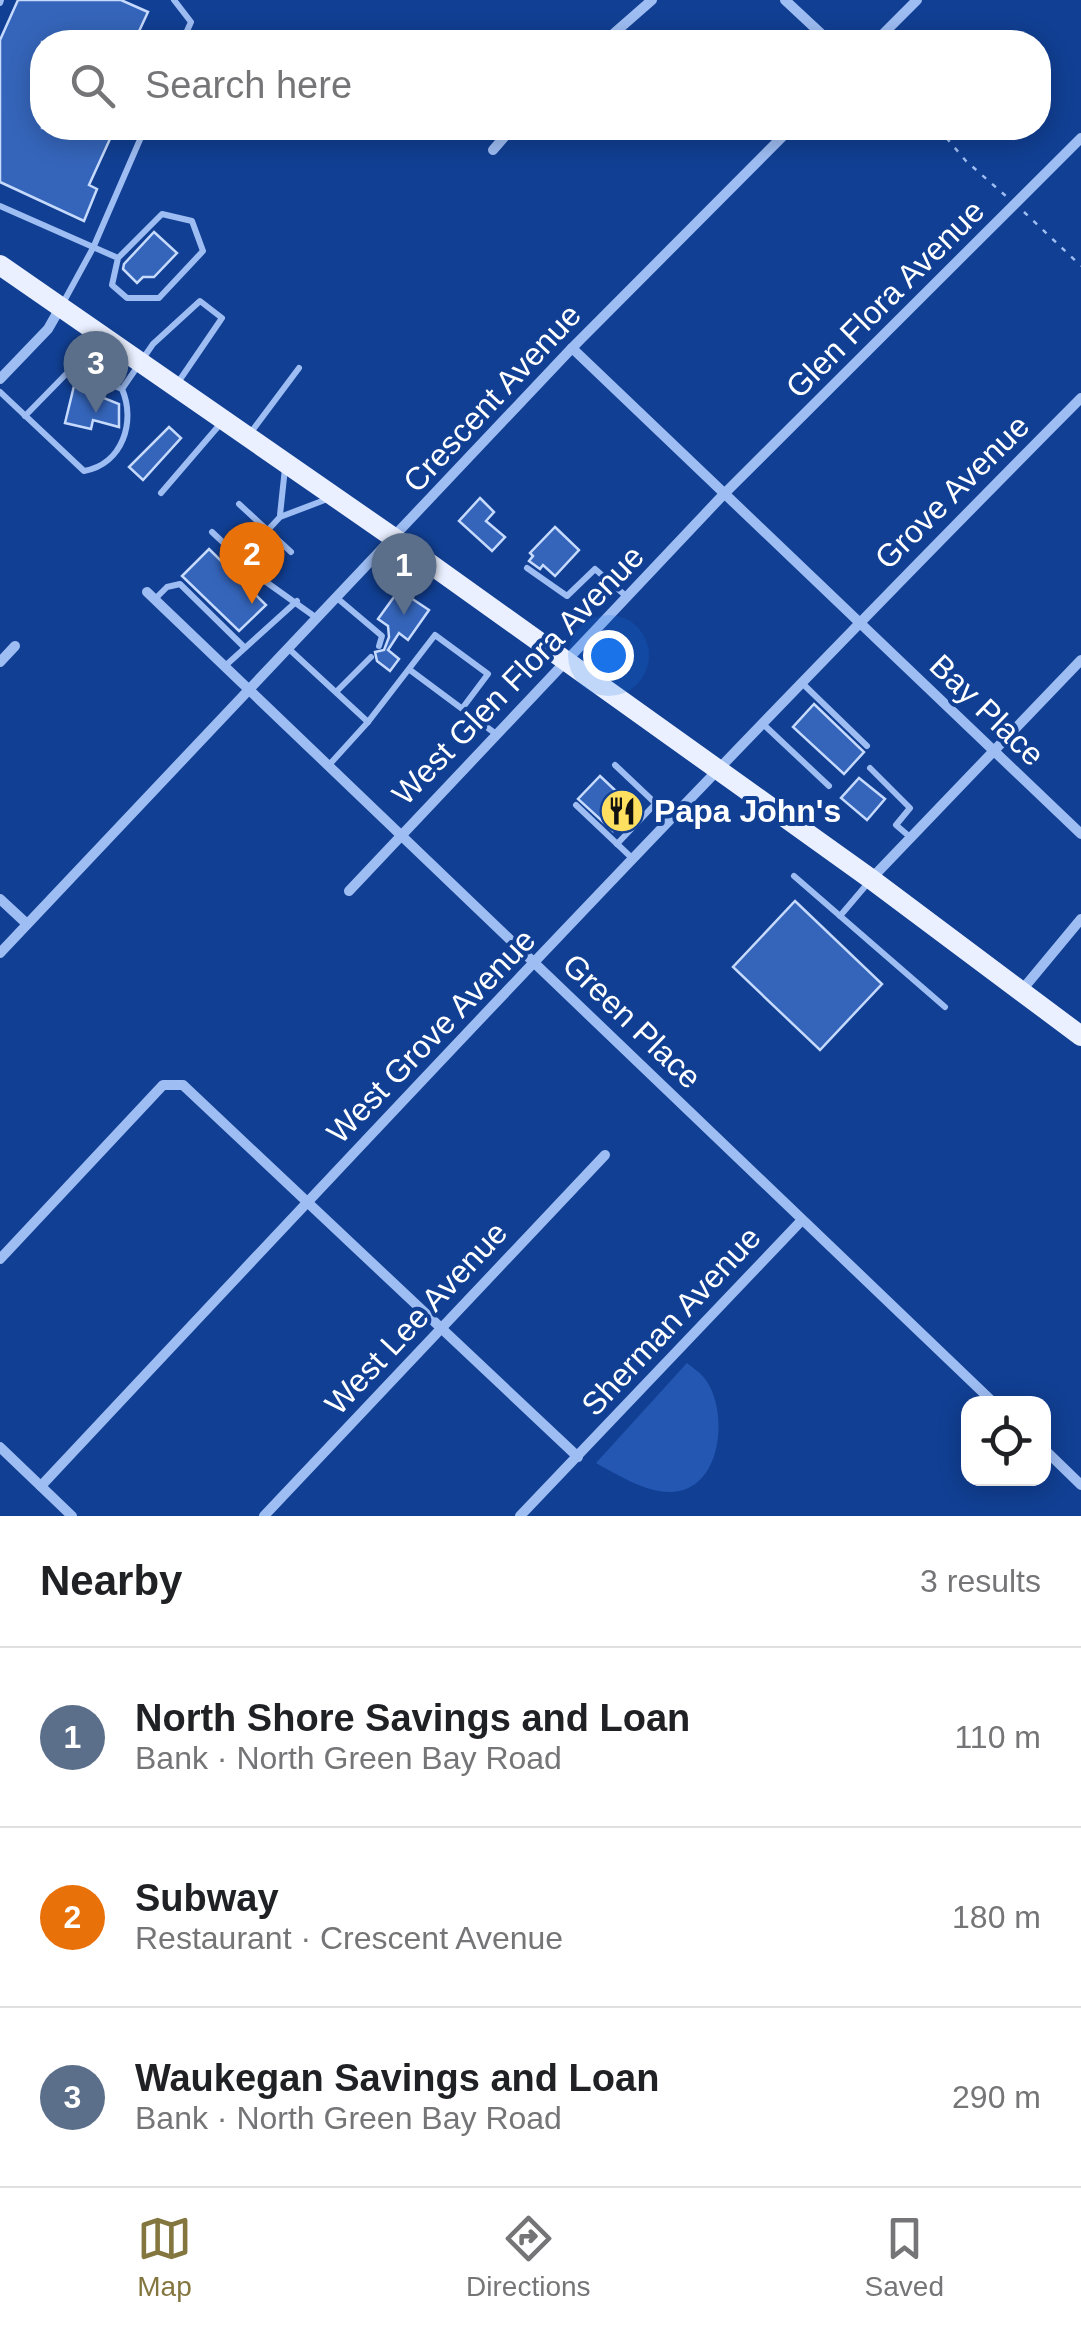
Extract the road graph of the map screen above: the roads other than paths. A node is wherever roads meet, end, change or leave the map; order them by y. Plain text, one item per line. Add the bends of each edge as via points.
1 (174, 0) edge
2 (652, 0) edge
3 (785, 0) edge
4 (917, 0) edge
5 (187, 30) edge
6 (618, 30) edge
7 (817, 30) edge
8 (887, 30) edge
9 (1081, 138) edge
10 (140, 140) edge
11 (502, 140) edge
12 (779, 140) edge
13 (493, 150) dead end
14 (0, 206) edge
15 (93, 248) junction
16 (118, 258) junction
17 (4, 275) edge
18 (61, 307) junction
19 (572, 348) junction
20 (140, 362) junction
21 (299, 368) dead end
22 (0, 379) edge
23 (176, 386) junction
24 (122, 389) junction
25 (0, 392) edge
26 (1081, 398) edge
27 (25, 416) junction
28 (224, 419) junction
29 (248, 436) junction
30 (284, 461) junction
31 (161, 493) dead end
32 (724, 495) junction
33 (336, 497) junction
34 (239, 504) dead end
35 (280, 516) junction
36 (268, 530) junction
37 (212, 532) dead end
38 (394, 538) junction
39 (290, 552) dead end
40 (241, 559) junction
41 (527, 568) dead end
42 (150, 596) joint
43 (626, 597) junction
44 (338, 598) junction
45 (297, 601) junction
46 (318, 618) junction
47 (858, 622) junction
48 (15, 646) dead end
49 (243, 646) junction
50 (379, 646) dead end
51 (289, 649) junction
52 (370, 657) dead end
53 (1081, 660) edge
54 (566, 661) junction
55 (0, 662) edge
56 (224, 666) junction
57 (410, 670) junction
58 (802, 683) junction
59 (249, 691) junction
60 (336, 692) junction
61 (464, 706) junction
62 (368, 722) junction
63 (762, 724) junction
64 (496, 734) junction
65 (866, 746) dead end
66 (993, 749) junction
67 (615, 765) dead end
68 (328, 766) junction
69 (870, 768) dead end
70 (718, 770) junction
71 (828, 786) dead end
72 (656, 803) junction
73 (576, 805) dead end
74 (672, 818) junction
75 (1081, 834) edge
76 (400, 836) junction
77 (910, 837) junction
78 (617, 844) junction
79 (633, 860) junction
80 (794, 876) dead end
81 (871, 879) junction
82 (349, 891) dead end
83 (0, 899) edge
84 (840, 916) junction
85 (1081, 919) edge
86 (27, 924) junction
87 (0, 952) edge
88 (536, 964) junction
89 (1022, 990) junction
90 (944, 1007) dead end
91 (1081, 1036) edge
92 (605, 1154) dead end
93 (309, 1200) junction
94 (802, 1220) junction
95 (0, 1259) edge
96 (442, 1327) junction
97 (987, 1396) edge
98 (0, 1447) edge
99 (1051, 1456) edge
100 (578, 1457) junction
101 (1080, 1482) edge
102 (41, 1486) junction
103 (72, 1516) edge
104 (264, 1516) edge
105 (520, 1516) edge

1 - 5 lane via 191,22
2 - 6 street
3 - 7 street
4 - 8 street
9 - 32 street, Glen Flora Avenue
10 - 15 lane
11 - 13 street
12 - 19 street, Crescent Avenue
14 - 15 lane
15 - 16 lane
15 - 18 lane
16 - 16 lane via 162,214 192,221 203,251 159,298 128,298 112,285
17 - 18 main road
18 - 20 main road
18 - 22 street
19 - 32 street
19 - 38 street, Crescent Avenue
20 - 23 main road
20 - 23 lane via 200,302 222,318
20 - 24 lane
21 - 29 lane
23 - 28 main road
24 - 27 lane via 71,369
24 - 27 lane via 129,409 124,440 106,462 84,472
25 - 27 lane
26 - 47 street, Grove Avenue
28 - 29 main road
28 - 31 lane
29 - 30 main road
30 - 33 main road
30 - 35 lane
32 - 43 street, West Glen Flora Avenue
32 - 47 street, Bay Place
33 - 35 lane
33 - 38 main road
34 - 36 lane
35 - 36 lane
36 - 39 lane
36 - 40 lane
37 - 40 lane
38 - 44 street, Crescent Avenue
38 - 54 main road
40 - 45 lane
41 - 43 lane via 567,596 596,568
42 - 49 lane via 180,584
42 - 56 street, Green Place
43 - 54 street, West Glen Flora Avenue
44 - 46 street, Crescent Avenue
44 - 50 lane via 382,636
45 - 46 lane
45 - 49 lane via 254,644
46 - 51 street, Crescent Avenue
47 - 58 street, West Grove Avenue
47 - 66 street, Bay Place
48 - 55 street
49 - 56 lane
51 - 59 street, Crescent Avenue
51 - 60 lane
52 - 60 lane
53 - 66 street
54 - 64 street, West Glen Flora Avenue
54 - 70 main road
56 - 59 street, Green Place
57 - 61 lane
57 - 61 lane via 435,634 488,674
57 - 62 lane
58 - 63 street, West Grove Avenue
58 - 65 lane
59 - 68 street, Green Place
59 - 86 street, Crescent Avenue
60 - 62 lane
61 - 64 lane
62 - 68 lane
63 - 70 street, West Grove Avenue
63 - 71 lane
64 - 76 street, West Glen Flora Avenue
66 - 75 street, Bay Place
66 - 77 street
67 - 72 lane
68 - 76 street, Green Place
69 - 77 lane via 910,808 896,825
70 - 74 street, West Grove Avenue
70 - 81 main road
72 - 74 lane
72 - 78 lane
73 - 78 lane
74 - 79 street, West Grove Avenue
76 - 82 street, West Glen Flora Avenue
76 - 88 street, Green Place
77 - 81 street
78 - 79 lane
79 - 88 street, West Grove Avenue
80 - 84 lane
81 - 84 lane
81 - 89 main road
83 - 86 street
84 - 90 lane
85 - 89 street
86 - 87 street, Crescent Avenue
88 - 93 street, West Grove Avenue
88 - 94 street, Green Place
89 - 91 main road
92 - 96 street, West Lee Avenue
93 - 95 street via 201,1098 163,1085
93 - 96 street
93 - 102 street, West Grove Avenue
94 - 97 street, Green Place
94 - 100 street, Sherman Avenue
96 - 100 street
96 - 104 street, West Lee Avenue
98 - 102 street
99 - 101 street
100 - 105 street, Sherman Avenue
102 - 103 street

